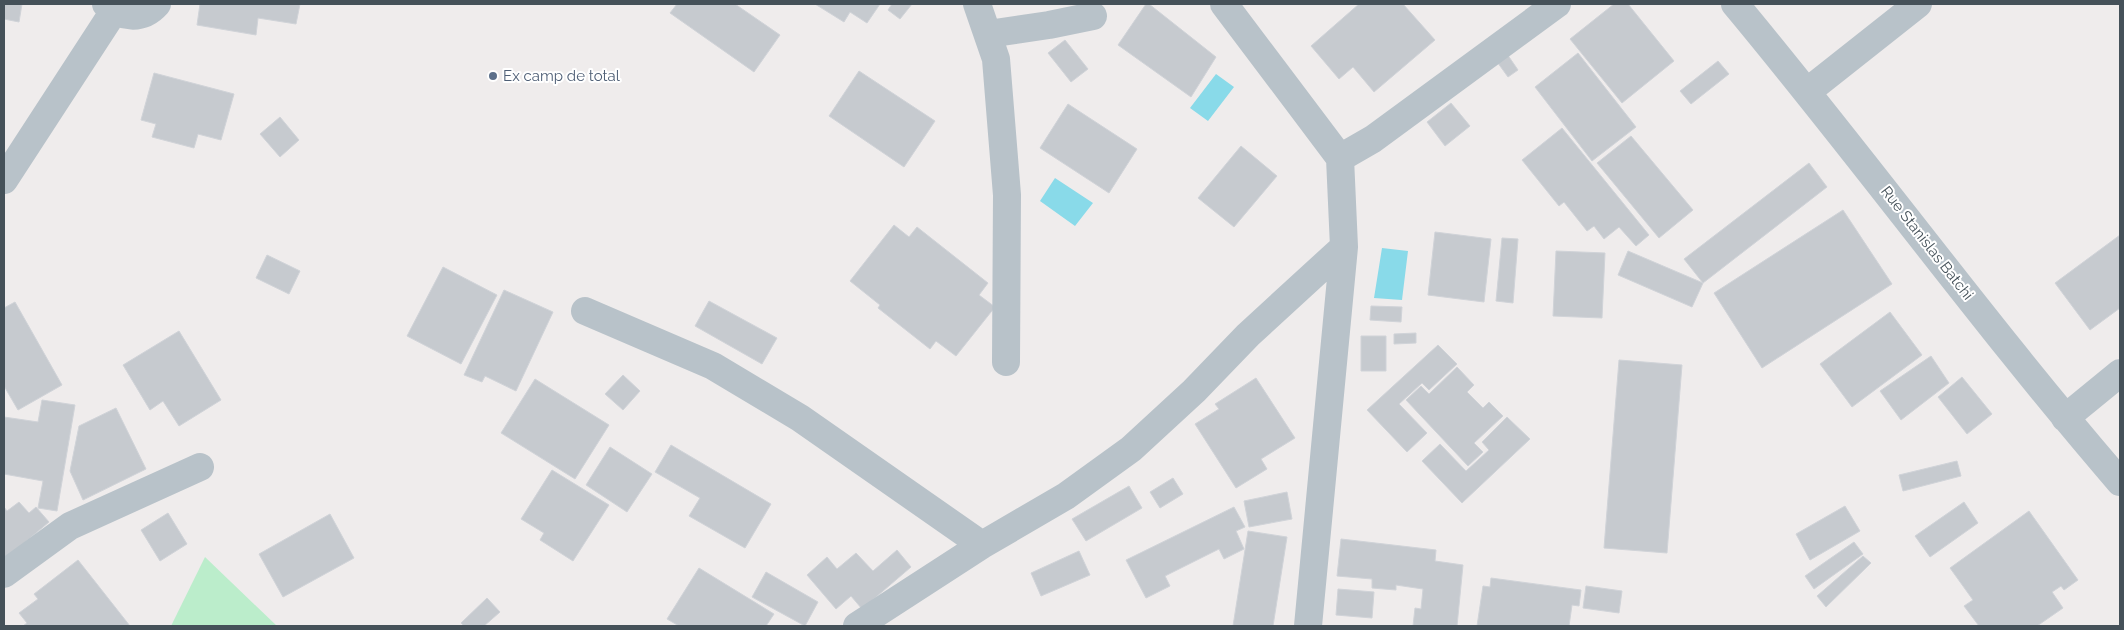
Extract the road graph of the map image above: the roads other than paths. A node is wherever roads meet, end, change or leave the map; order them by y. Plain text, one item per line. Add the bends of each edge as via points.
1 (157, 4) edge
2 (978, 4) edge
3 (1224, 4) edge
4 (1557, 4) edge
5 (1735, 4) edge
6 (1918, 4) edge
7 (110, 8) edge
8 (1093, 16) dead end
9 (988, 34) junction
10 (1808, 91) junction
11 (1340, 158) junction
12 (4, 180) edge
13 (1344, 247) junction
14 (585, 311) dead end
15 (1006, 362) dead end
16 (2120, 374) edge
17 (2065, 418) junction
18 (200, 467) dead end
19 (2120, 482) edge
20 (982, 545) junction
21 (4, 574) edge
22 (857, 626) edge
23 (1308, 626) edge

1 - 7 street via 147,13 136,16 124,16
2 - 9 street
3 - 11 street
4 - 11 street via 1373,139
5 - 10 street, Rue Stanislas Batchi
6 - 10 street
7 - 12 street
8 - 9 street
9 - 15 street via 996,59 1007,195
10 - 17 street, Rue Stanislas Batchi
11 - 13 street
13 - 20 street via 1131,449 1066,496
13 - 23 street
14 - 20 street via 721,371 800,418
16 - 17 street
17 - 19 street, Rue Stanislas Batchi
18 - 21 street via 70,526
20 - 22 street

